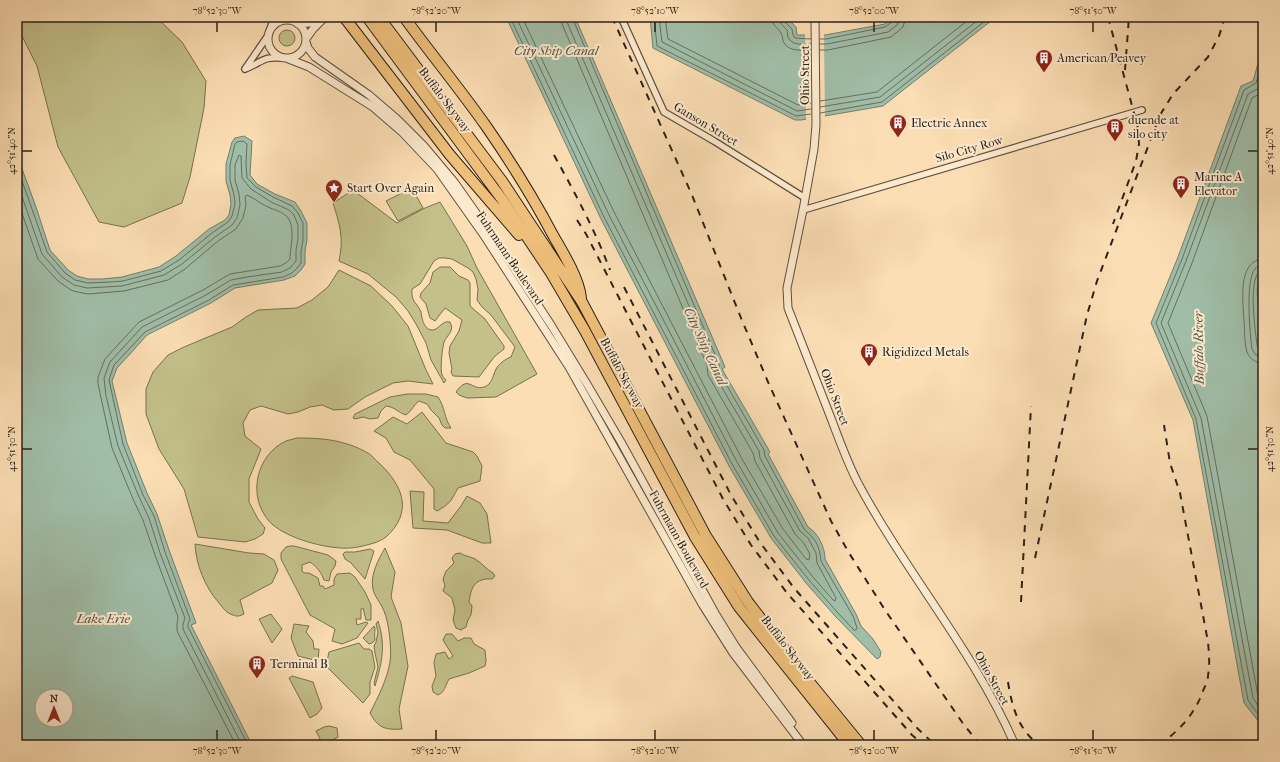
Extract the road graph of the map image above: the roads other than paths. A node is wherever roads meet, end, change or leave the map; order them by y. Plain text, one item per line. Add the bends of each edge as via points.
1 (274, 17) edge
2 (324, 17) edge
3 (344, 17) edge
4 (367, 17) edge
5 (379, 17) edge
6 (404, 17) edge
7 (621, 17) edge
8 (815, 20) edge
9 (295, 21) edge
10 (269, 33) junction
11 (306, 41) junction
12 (285, 58) junction
13 (1142, 110) dead end
14 (433, 161) junction
15 (805, 198) junction
16 (803, 210) junction
17 (552, 273) junction
18 (582, 302) junction
19 (613, 373) junction
20 (783, 714) junction
21 (852, 742) edge
22 (803, 745) edge
23 (809, 745) edge
24 (1015, 745) edge

1 - 10 street
2 - 9 street via 305,24
2 - 11 street
3 - 17 highway via 450,155
4 - 17 highway, Buffalo Skyway via 501,198
5 - 18 highway, Buffalo Skyway via 502,181
6 - 18 highway via 486,126 516,171 580,288
7 - 15 street, Ganson Street via 664,112
8 - 15 street, Ohio Street via 816,125
9 - 10 street via 280,21
9 - 11 street, Fuhrmann Boulevard via 305,32
10 - 12 street, Fuhrmann Boulevard via 268,42 272,50
10 - 12 street via 245,69 267,58
11 - 12 street via 298,55
11 - 14 street, Fuhrmann Boulevard via 315,56 369,95 398,120 424,146
12 - 14 street, Fuhrmann Boulevard via 309,67 373,107
13 - 16 street, Silo City Row
14 - 20 street, Fuhrmann Boulevard via 436,169 572,365 710,616 733,653
15 - 16 street, Ohio Street
16 - 24 street, Ohio Street via 787,288 788,308 844,452 858,482 894,544 981,678
17 - 19 highway, Buffalo Skyway via 604,366
18 - 19 highway, Buffalo Skyway via 613,361
19 - 21 highway, Buffalo Skyway via 695,537 739,607
20 - 22 street, Fuhrmann Boulevard
20 - 23 street, Fuhrmann Boulevard

